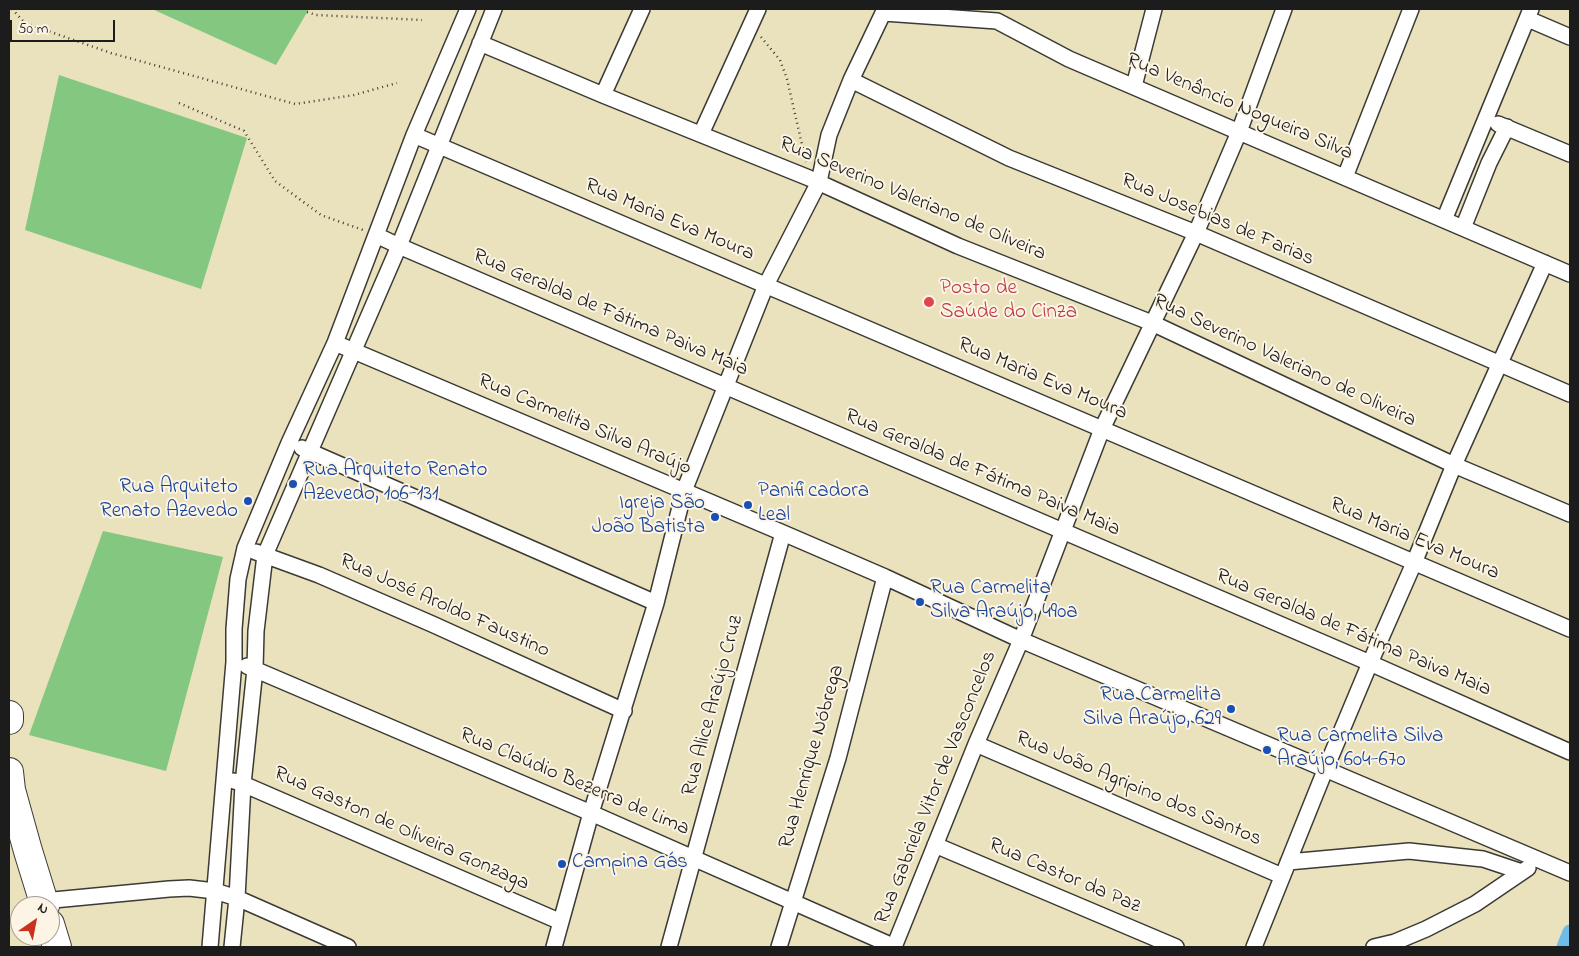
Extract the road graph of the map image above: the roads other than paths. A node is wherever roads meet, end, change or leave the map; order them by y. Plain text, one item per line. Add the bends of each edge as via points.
1 (468, 9) edge
2 (494, 9) edge
3 (642, 9) edge
4 (758, 9) edge
5 (986, 9) edge
6 (1154, 9) edge
7 (1284, 9) edge
8 (1411, 9) edge
9 (884, 11) edge
10 (1530, 14) edge
11 (997, 21) junction
12 (1570, 37) edge
13 (480, 43) junction
14 (851, 80) junction
15 (1134, 86) junction
16 (603, 95) junction
17 (1485, 119) junction
18 (1506, 128) junction
19 (1239, 132) junction
20 (701, 134) junction
21 (414, 135) junction
22 (438, 145) junction
23 (1570, 154) edge
24 (1346, 177) junction
25 (814, 180) junction
26 (1444, 220) junction
27 (1463, 228) junction
28 (1196, 233) junction
29 (376, 235) junction
30 (399, 246) junction
31 (1545, 263) junction
32 (1570, 274) edge
33 (766, 285) junction
34 (1152, 323) junction
35 (335, 343) junction
36 (353, 350) junction
37 (1500, 364) junction
38 (725, 386) junction
39 (1570, 394) edge
40 (1102, 429) junction
41 (289, 443) junction
42 (309, 452) junction
43 (1454, 465) junction
44 (684, 491) junction
45 (1570, 514) edge
46 (1062, 532) junction
47 (783, 533) junction
48 (245, 548) junction
49 (265, 555) junction
50 (1414, 563) junction
51 (885, 577) junction
52 (656, 603) junction
53 (1570, 629) edge
54 (1021, 640) junction
55 (234, 662) junction
56 (1370, 663) junction
57 (255, 669) junction
58 (624, 711) junction
59 (9, 715) edge
60 (9, 720) edge
61 (976, 744) junction
62 (1570, 752) edge
63 (1326, 768) junction
64 (9, 772) edge
65 (224, 778) junction
66 (243, 784) junction
67 (591, 813) junction
68 (935, 845) junction
69 (694, 858) junction
70 (1539, 859) junction
71 (1569, 868) edge
72 (1285, 869) junction
73 (1522, 872) junction
74 (215, 891) junction
75 (41, 896) edge
76 (237, 898) junction
77 (792, 902) junction
78 (60, 906) edge
79 (561, 922) junction
80 (210, 947) edge
81 (232, 947) edge
82 (348, 947) edge
83 (554, 947) edge
84 (669, 947) edge
85 (779, 947) edge
86 (894, 947) edge
87 (1176, 947) edge
88 (1254, 947) edge
89 (1374, 947) edge

1 - 21 street
2 - 13 street
3 - 16 street
4 - 20 street
5 - 11 street
6 - 15 street
7 - 19 street, Rua Gabriela Vitor de Vasconcelos
8 - 24 street
9 - 11 street, Rua Venâncio Nogueira Silva
9 - 14 street
10 - 12 street
10 - 17 street
11 - 15 street, Rua Venâncio Nogueira Silva via 1069,59
13 - 16 street, Rua Severino Valeriano de Oliveira
13 - 22 street
14 - 25 street
14 - 28 street, Rua Josebias de Farias via 1009,158
15 - 19 street, Rua Venâncio Nogueira Silva
16 - 20 street, Rua Severino Valeriano de Oliveira
17 - 18 street
17 - 26 street
18 - 23 street
18 - 27 street
19 - 24 street, Rua Venâncio Nogueira Silva
19 - 28 street, Rua Gabriela Vitor de Vasconcelos
20 - 25 street, Rua Severino Valeriano de Oliveira
21 - 22 street, Rua Maria Eva Moura
21 - 29 street
22 - 30 street
22 - 33 street, Rua Maria Eva Moura
24 - 26 street, Rua Venâncio Nogueira Silva
25 - 33 street
25 - 34 street, Rua Severino Valeriano de Oliveira via 958,246
26 - 27 street, Rua Venâncio Nogueira Silva
27 - 31 street, Rua Venâncio Nogueira Silva
28 - 34 street, Rua Gabriela Vitor de Vasconcelos
28 - 37 street, Rua Josebias de Farias
29 - 30 street, Rua Geralda de Fátima Paiva Maia
29 - 35 street
30 - 36 street
30 - 38 street, Rua Geralda de Fátima Paiva Maia
31 - 32 street, Rua Venâncio Nogueira Silva
31 - 37 street
33 - 38 street
33 - 40 street, Rua Maria Eva Moura
34 - 40 street, Rua Gabriela Vitor de Vasconcelos
34 - 43 street, Rua Severino Valeriano de Oliveira
35 - 36 street, Rua Carmelita Silva Araújo
35 - 41 street
36 - 42 street
36 - 44 street, Rua Carmelita Silva Araújo
37 - 39 street, Rua Josebias de Farias
37 - 43 street
38 - 44 street
38 - 46 street, Rua Geralda de Fátima Paiva Maia
40 - 46 street, Rua Gabriela Vitor de Vasconcelos
40 - 50 street, Rua Maria Eva Moura
41 - 42 street
41 - 48 street
42 - 49 street
42 - 52 street
43 - 45 street, Rua Severino Valeriano de Oliveira
43 - 50 street
44 - 47 street, Rua Carmelita Silva Araújo
44 - 52 street
46 - 54 street, Rua Gabriela Vitor de Vasconcelos
46 - 56 street, Rua Geralda de Fátima Paiva Maia
47 - 51 street, Rua Carmelita Silva Araújo
47 - 69 street, Rua Alice Araújo Cruz
48 - 49 street, Rua José Aroldo Faustino
48 - 55 street via 238,580
49 - 57 street
49 - 58 street, Rua José Aroldo Faustino via 432,624
50 - 53 street, Rua Maria Eva Moura
50 - 56 street
51 - 54 street, Rua Carmelita Silva Araújo
51 - 77 street, Rua Henrique Nóbrega via 838,758
52 - 58 street
54 - 61 street, Rua Gabriela Vitor de Vasconcelos
54 - 63 street, Rua Carmelita Silva Araújo
55 - 57 street, Rua Claúdio Bezerra de Lima
55 - 65 street
56 - 62 street, Rua Geralda de Fátima Paiva Maia
56 - 63 street
57 - 66 street
57 - 67 street, Rua Claúdio Bezerra de Lima
58 - 67 street
59 - 60 highway
61 - 68 street, Rua Gabriela Vitor de Vasconcelos
61 - 72 street, Rua João Agripino dos Santos
63 - 70 street, Rua Carmelita Silva Araújo
63 - 72 street
64 - 75 highway via 11,790
65 - 66 street, Rua Gaston de Oliveira Gonzaga
65 - 74 street
66 - 76 street
66 - 79 street, Rua Gaston de Oliveira Gonzaga
67 - 69 street, Rua Claúdio Bezerra de Lima
67 - 79 street
68 - 86 street, Rua Gabriela Vitor de Vasconcelos
68 - 87 street, Rua Castor da Paz
69 - 77 street, Rua Claúdio Bezerra de Lima
69 - 84 street, Rua Alice Araújo Cruz
70 - 71 street, Rua Carmelita Silva Araújo
70 - 73 street
72 - 73 street via 1409,851 1483,859
72 - 88 street
73 - 89 street via 1459,913 1395,942
74 - 76 street
74 - 78 street via 168,888
74 - 80 street
76 - 81 street
76 - 82 street
77 - 85 street, Rua Henrique Nóbrega
77 - 86 street, Rua Claúdio Bezerra de Lima
79 - 83 street

